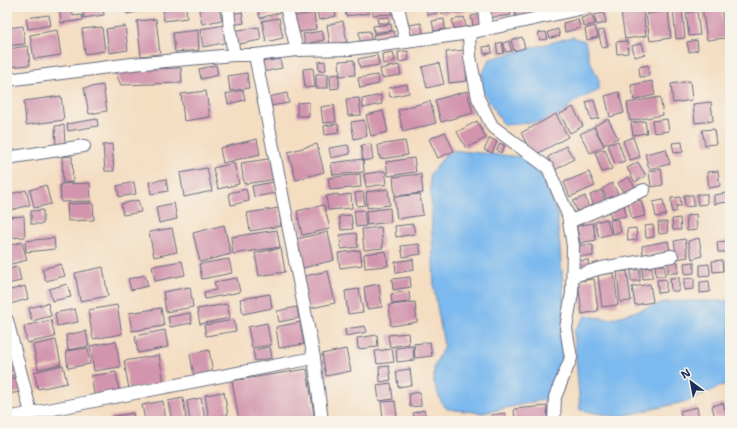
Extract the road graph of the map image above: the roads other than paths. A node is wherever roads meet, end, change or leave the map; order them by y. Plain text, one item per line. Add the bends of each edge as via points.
1 (228, 7) edge
2 (286, 7) edge
3 (398, 7) edge
4 (484, 7) edge
5 (588, 7) edge
6 (486, 28) junction
7 (469, 33) junction
8 (406, 42) junction
9 (297, 50) junction
10 (234, 55) junction
11 (255, 55) junction
12 (7, 80) edge
13 (84, 146) dead end
14 (7, 158) edge
15 (644, 190) dead end
16 (569, 222) junction
17 (672, 256) dead end
18 (572, 276) junction
19 (7, 320) edge
20 (314, 358) junction
21 (31, 413) junction
22 (7, 418) edge
23 (322, 421) edge
24 (554, 421) edge

1 - 10 street
2 - 9 street
3 - 8 street
4 - 6 street
5 - 6 street
6 - 7 street
7 - 8 street
7 - 16 street via 470,57 478,98 492,126 548,168
8 - 9 street via 350,49
9 - 11 street
10 - 11 street
10 - 12 street via 132,64
11 - 20 street
13 - 14 street
15 - 16 street
16 - 18 street via 573,246
17 - 18 street
18 - 24 street via 566,328 571,358 555,397
19 - 21 street
20 - 21 street
20 - 23 street
21 - 22 street

